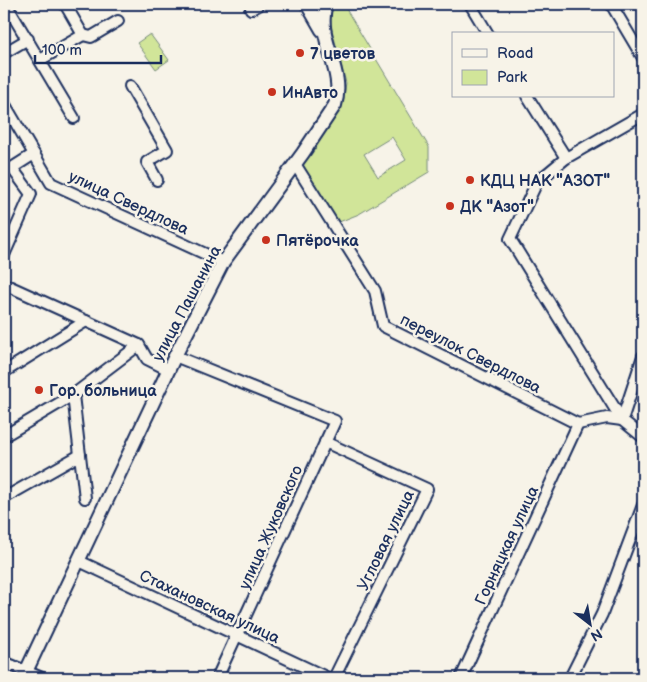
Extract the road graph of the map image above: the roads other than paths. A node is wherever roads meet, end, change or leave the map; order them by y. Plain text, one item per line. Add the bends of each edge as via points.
1 (6, 4) edge
2 (65, 4) edge
3 (307, 4) edge
4 (326, 4) edge
5 (470, 4) edge
6 (610, 4) edge
7 (118, 21) dead end
8 (487, 32) edge
9 (83, 35) junction
10 (324, 35) junction
11 (28, 38) junction
12 (4, 53) edge
13 (643, 58) edge
14 (40, 60) junction
15 (130, 86) dead end
16 (528, 98) edge
17 (4, 103) edge
18 (643, 114) edge
19 (74, 118) dead end
20 (34, 154) junction
21 (566, 158) junction
22 (295, 164) junction
23 (8, 170) edge
24 (157, 180) dead end
25 (4, 254) edge
26 (223, 262) junction
27 (4, 284) edge
28 (86, 321) junction
29 (139, 345) junction
30 (175, 356) junction
31 (643, 356) edge
32 (169, 370) junction
33 (4, 372) edge
34 (73, 395) junction
35 (622, 420) junction
36 (578, 424) junction
37 (4, 436) edge
38 (643, 437) edge
39 (325, 442) junction
40 (80, 455) junction
41 (4, 498) edge
42 (86, 498) dead end
43 (643, 505) edge
44 (79, 561) junction
45 (238, 635) junction
46 (4, 662) edge
47 (25, 675) edge
48 (42, 678) edge
49 (217, 678) edge
50 (328, 678) edge
51 (334, 678) edge
52 (461, 678) edge
53 (570, 678) edge

1 - 11 street
2 - 9 street
3 - 10 main road
4 - 10 main road
5 - 8 street
6 - 13 street
7 - 9 street via 91,37
9 - 14 street
10 - 22 main road, улица Пашанина via 337,80 337,97 331,114
11 - 12 street
11 - 14 street
14 - 19 street
15 - 24 street via 167,150 147,162
16 - 21 street
17 - 20 street, улица Свердлова
18 - 21 street
20 - 23 street
20 - 26 street, улица Свердлова via 51,183
21 - 35 street via 537,182 510,239
22 - 26 main road, улица Пашанина
22 - 36 street, переулок Свердлова via 375,291 383,326
23 - 25 street via 31,194
26 - 30 main road, улица Пашанина
27 - 28 street
28 - 29 street
28 - 33 street
29 - 32 street via 147,359
29 - 34 street
30 - 32 main road, улица Пашанина
30 - 39 street, улица Жуковского via 335,421
31 - 35 street
32 - 44 main road, улица Пашанина
34 - 37 street
34 - 40 street
35 - 36 street via 607,418
35 - 38 street
36 - 52 street, Горняцкая улица
39 - 45 street, улица Жуковского
39 - 51 street, Угловая улица via 427,489
40 - 41 street
40 - 42 street
43 - 53 street via 602,614
44 - 45 street, Стахановская улица
44 - 47 main road, улица Пашанина
45 - 49 street, улица Жуковского
45 - 50 street, Стахановская улица
46 - 47 street
47 - 48 street

